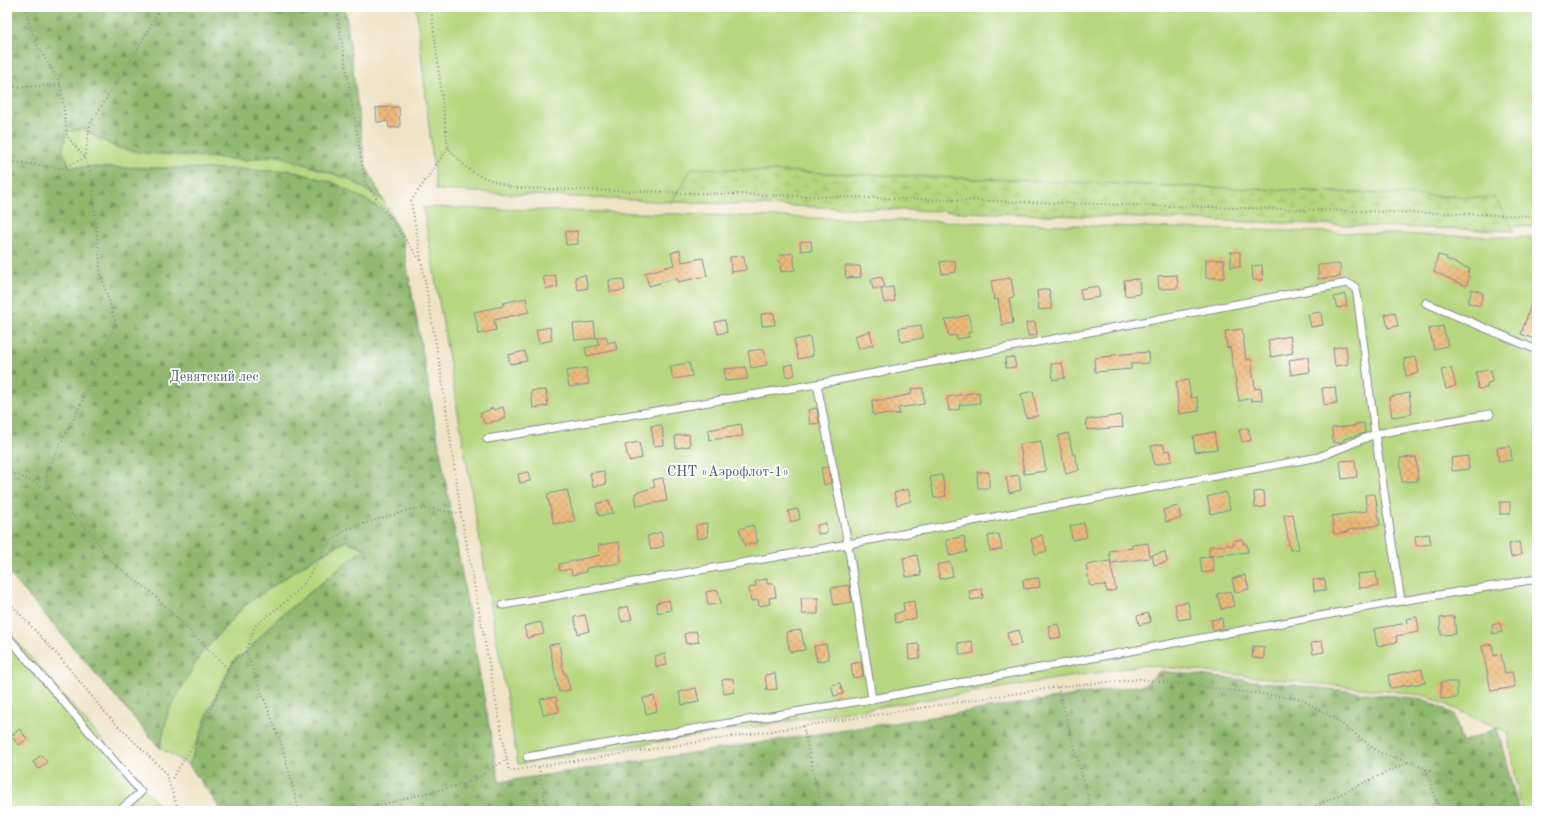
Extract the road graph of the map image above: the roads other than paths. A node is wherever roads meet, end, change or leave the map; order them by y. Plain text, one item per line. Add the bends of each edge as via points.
1 (1426, 303) dead end
2 (1537, 350) edge
3 (817, 384) junction
4 (1490, 414) dead end
5 (1375, 434) junction
6 (487, 439) dead end
7 (848, 544) junction
8 (1537, 579) edge
9 (1401, 601) junction
10 (503, 605) dead end
11 (7, 636) edge
12 (872, 699) junction
13 (527, 757) dead end
14 (119, 811) edge

1 - 2 lane
3 - 5 lane via 1346,283 1355,287 1357,294
3 - 6 lane
3 - 7 lane
4 - 5 lane
5 - 7 lane via 1319,457
5 - 9 lane
7 - 10 lane
7 - 12 lane
8 - 9 lane
9 - 12 lane
11 - 14 lane via 141,792
12 - 13 lane

